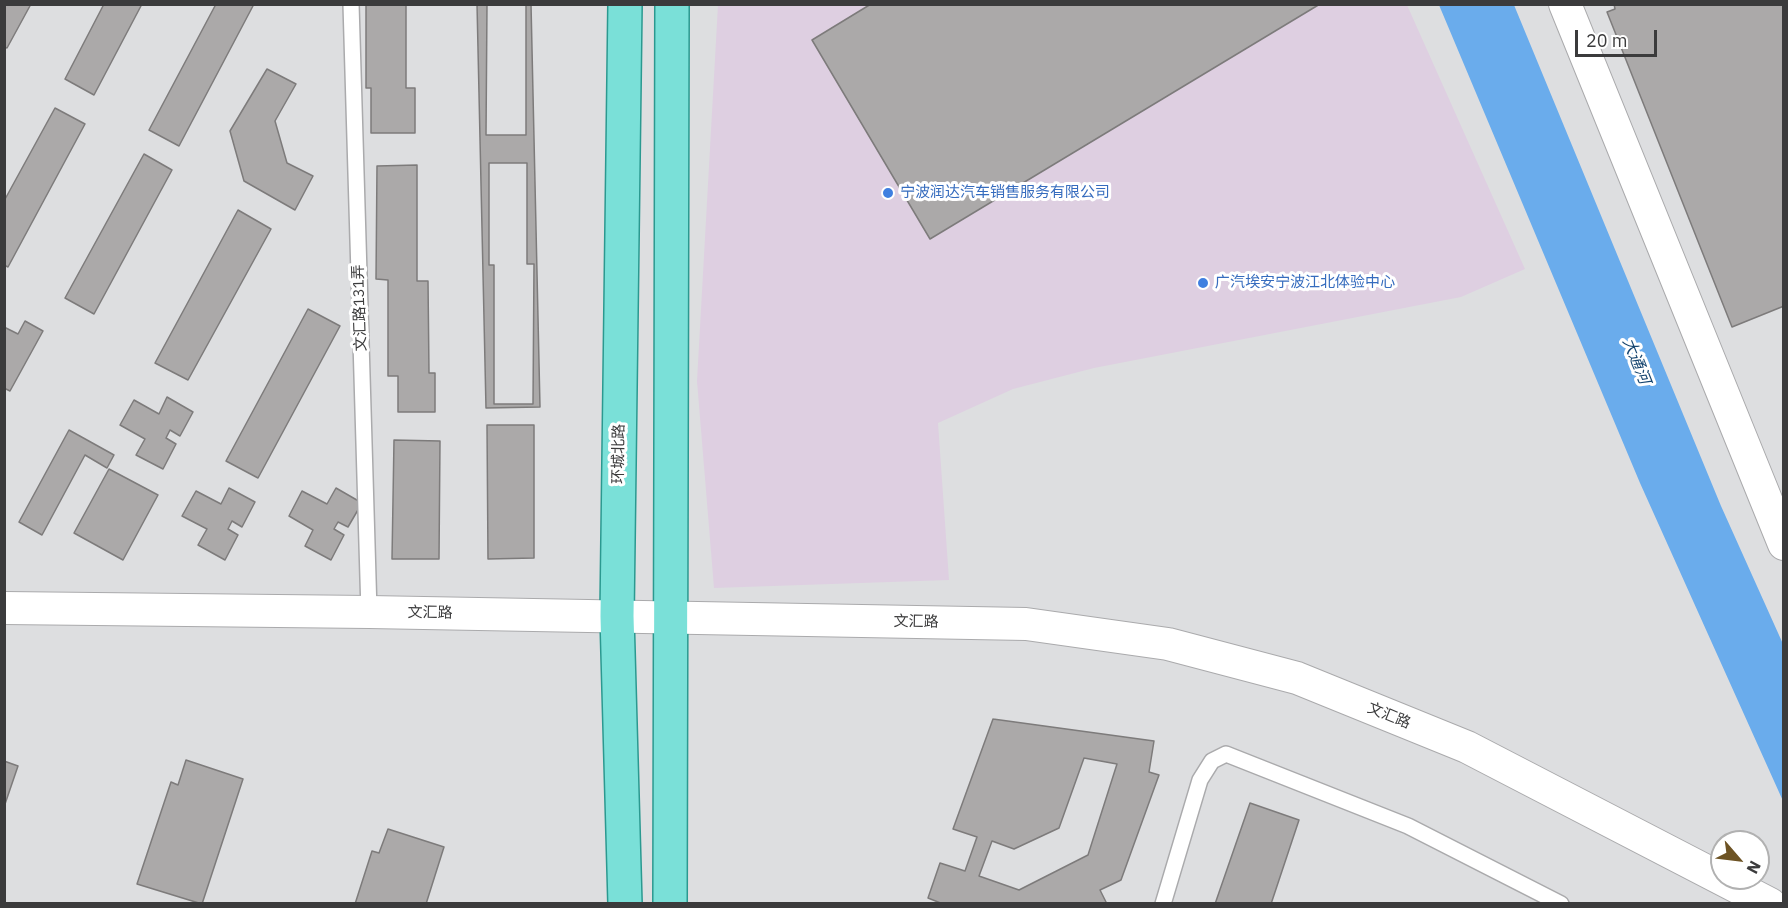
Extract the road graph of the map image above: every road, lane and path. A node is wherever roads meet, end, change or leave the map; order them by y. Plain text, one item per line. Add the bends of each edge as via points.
1 (351, 4) edge
2 (625, 4) edge
3 (672, 4) edge
4 (1565, 4) edge
5 (1784, 544) edge
6 (4, 608) edge
7 (369, 612) junction
8 (617, 616) junction
9 (671, 618) junction
10 (625, 903) edge
11 (670, 903) edge
12 (1163, 903) edge
13 (1561, 903) edge
14 (1770, 903) edge

1 - 7 lane, 文汇路131弄
2 - 8 main road, 环城北路
3 - 9 main road
4 - 5 street
6 - 7 street, 文汇路
7 - 8 street, 文汇路
8 - 9 street, 文汇路
8 - 10 main road, 环城北路
9 - 11 main road
9 - 14 street, 文汇路 via 1026,624 1168,644 1296,678 1467,747
12 - 13 lane via 1200,780 1212,761 1226,754 1408,826

